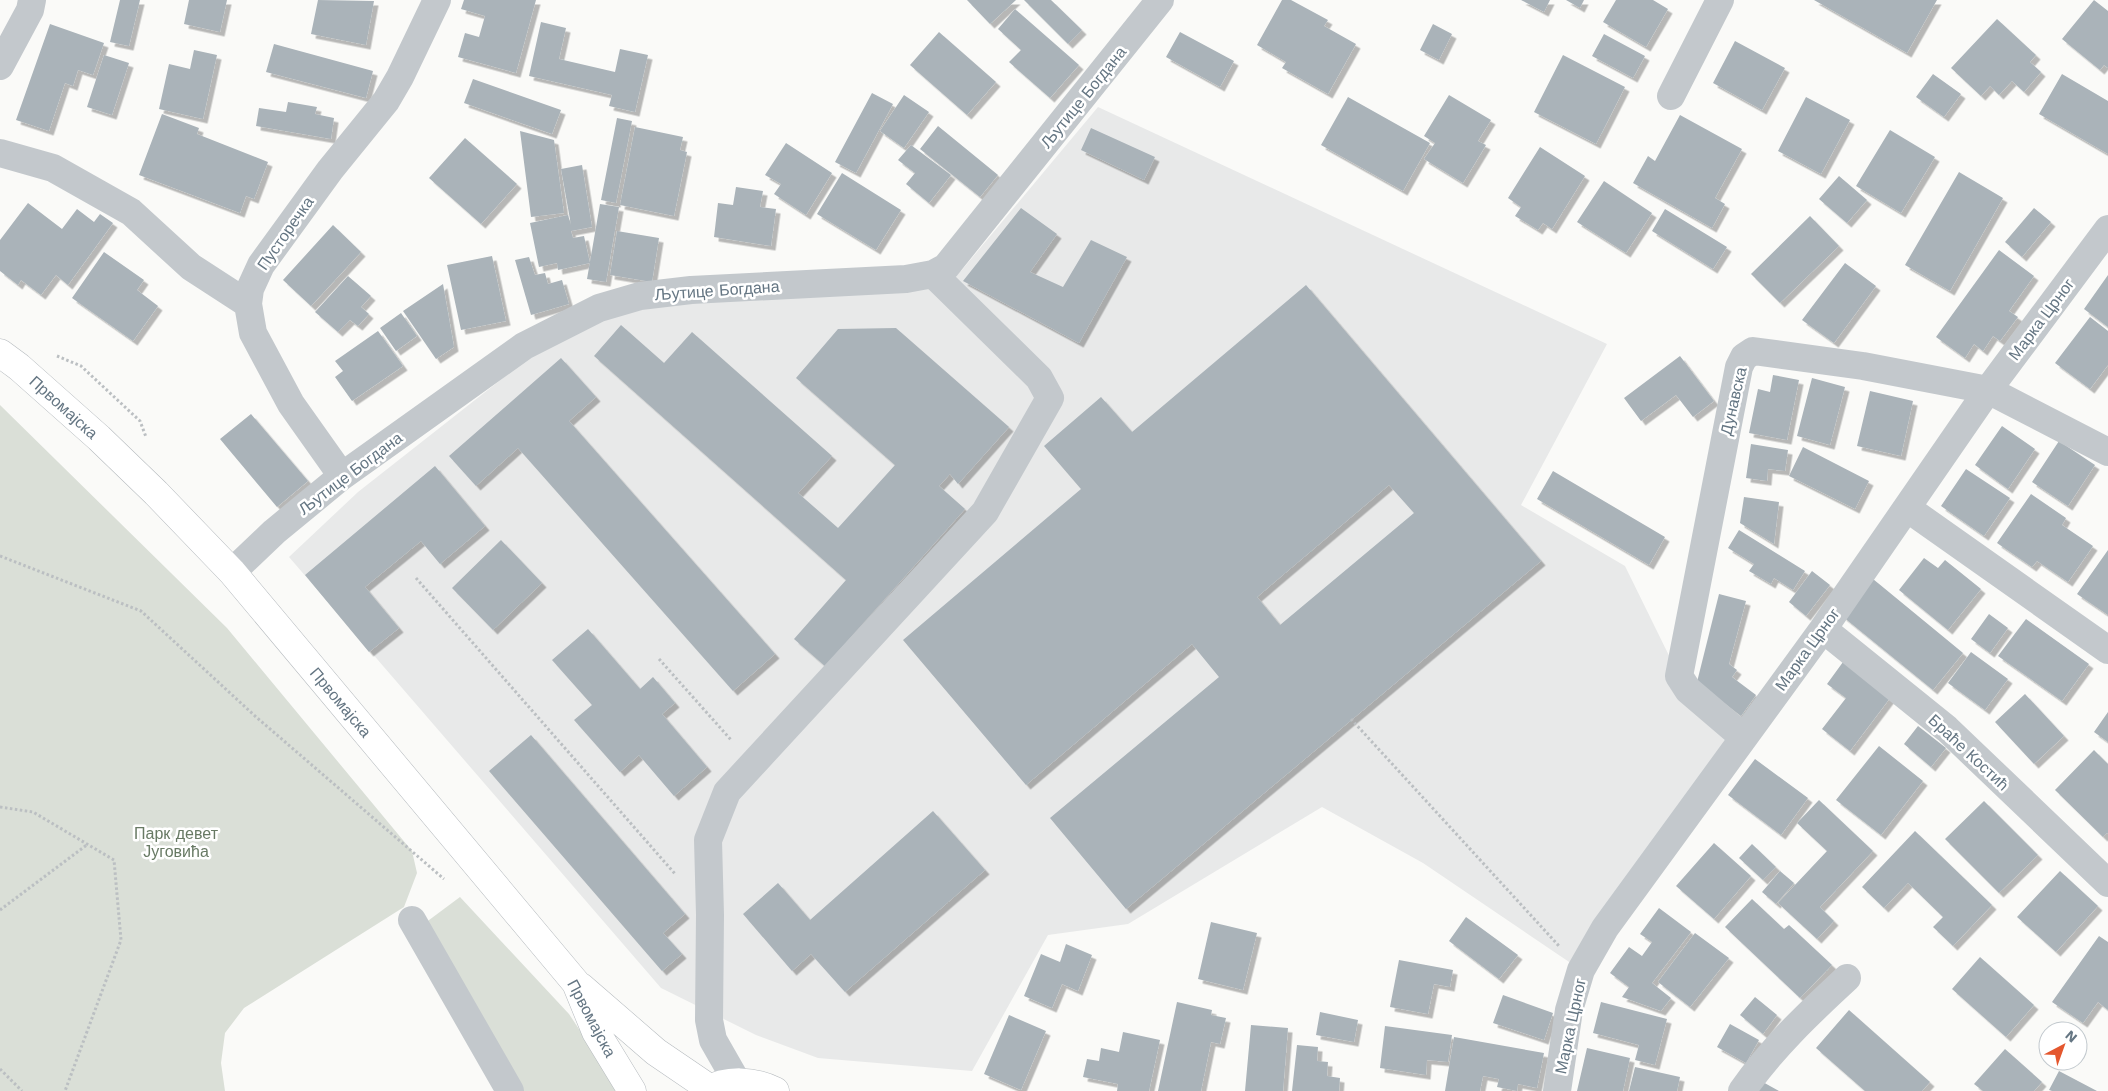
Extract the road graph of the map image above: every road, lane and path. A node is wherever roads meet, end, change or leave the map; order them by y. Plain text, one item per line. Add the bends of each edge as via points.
1 (32, 0) edge
2 (437, 0) edge
3 (1160, 0) edge
4 (1720, 0) edge
5 (0, 66) edge
6 (1671, 96) dead end
7 (0, 153) edge
8 (2108, 229) edge
9 (933, 274) junction
10 (248, 304) junction
11 (0, 353) edge
12 (1988, 390) junction
13 (2108, 452) edge
14 (342, 476) junction
15 (1907, 508) junction
16 (0, 556) edge
17 (232, 572) junction
18 (416, 578) dead end
19 (1824, 629) junction
20 (2108, 650) edge
21 (659, 659) dead end
22 (1351, 719) dead end
23 (1743, 737) junction
24 (753, 764) junction
25 (0, 807) edge
26 (88, 844) junction
27 (678, 878) dead end
28 (444, 879) dead end
29 (2108, 883) edge
30 (0, 910) edge
31 (412, 920) dead end
32 (1581, 970) junction
33 (1847, 978) dead end
34 (576, 983) junction
35 (0, 1069) edge
36 (737, 1082) junction
37 (706, 1090) edge
38 (22, 1091) edge
39 (65, 1091) edge
40 (510, 1091) edge
41 (632, 1091) edge
42 (775, 1091) edge
43 (1557, 1091) edge
44 (1742, 1091) edge

1 - 5 street via 30,10
2 - 10 street, Пусторечка via 386,101 330,170 261,265 250,289
3 - 9 street, Љутице Богдана via 946,267
4 - 6 street
7 - 10 street via 53,168 131,212 191,266
8 - 12 street, Марка Црног
9 - 14 street, Љутице Богдана via 906,280 691,290 640,296 599,308 524,346
9 - 24 street via 1039,378 1050,398 985,512
10 - 14 street, Пусторечка via 253,333 290,404
11 - 17 main road, Првомајска via 99,438
12 - 13 street, Дунавска
12 - 15 street, Марка Црног
12 - 23 street, Дунавска via 1854,364 1753,351 1744,357 1739,367 1678,676 1688,690
14 - 17 street, Љутице Богдана via 274,532
15 - 19 street, Марка Црног
15 - 20 street
16 - 28 path via 141,611 255,716
17 - 34 main road, Првомајска
18 - 27 path
19 - 23 street, Марка Црног
19 - 29 street, Браће Костић via 1947,729
21 - 24 path
22 - 32 path
23 - 32 street, Марка Црног via 1610,921
24 - 36 street via 727,792 708,840 709,1020 713,1040
25 - 26 path via 33,812
26 - 30 path
26 - 39 path via 114,860 121,940
31 - 40 street
32 - 43 street, Марка Црног via 1569,1010
33 - 44 street via 1776,1047
34 - 37 main road via 656,1052 706,1086
34 - 41 main road, Првомајска via 596,1032
35 - 38 path
36 - 37 main road
36 - 42 main road

